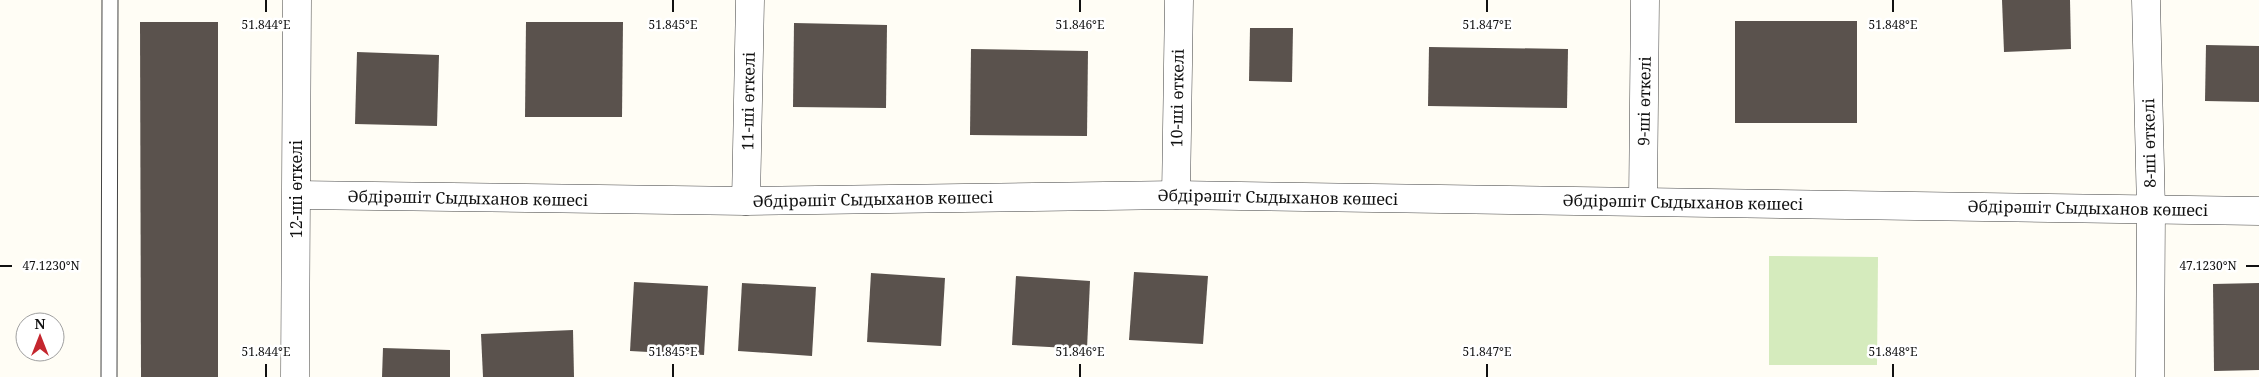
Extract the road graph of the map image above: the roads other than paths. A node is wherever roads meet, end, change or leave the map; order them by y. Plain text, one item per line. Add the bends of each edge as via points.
1 (110, 0) edge
2 (297, 0) edge
3 (750, 0) edge
4 (1179, 0) edge
5 (1645, 0) edge
6 (2146, 0) edge
7 (297, 195) junction
8 (1176, 195) junction
9 (746, 201) junction
10 (1643, 201) junction
11 (2151, 210) junction
12 (2259, 211) edge
13 (109, 377) edge
14 (295, 377) edge
15 (2150, 377) edge

1 - 13 lane
2 - 7 street, 12-ші өткелі
3 - 9 street, 11-ші өткелі
4 - 8 street, 10-ші өткелі
5 - 10 street, 9-ші өткелі
6 - 11 street, 8-ші өткелі
7 - 9 street, Әбдірәшіт Сыдыханов көшесі
7 - 14 street, 12-ші өткелі
8 - 9 street, Әбдірәшіт Сыдыханов көшесі
8 - 10 street, Әбдірәшіт Сыдыханов көшесі
10 - 11 street, Әбдірәшіт Сыдыханов көшесі
11 - 12 street, Әбдірәшіт Сыдыханов көшесі
11 - 15 street, 8-ші өткелі

